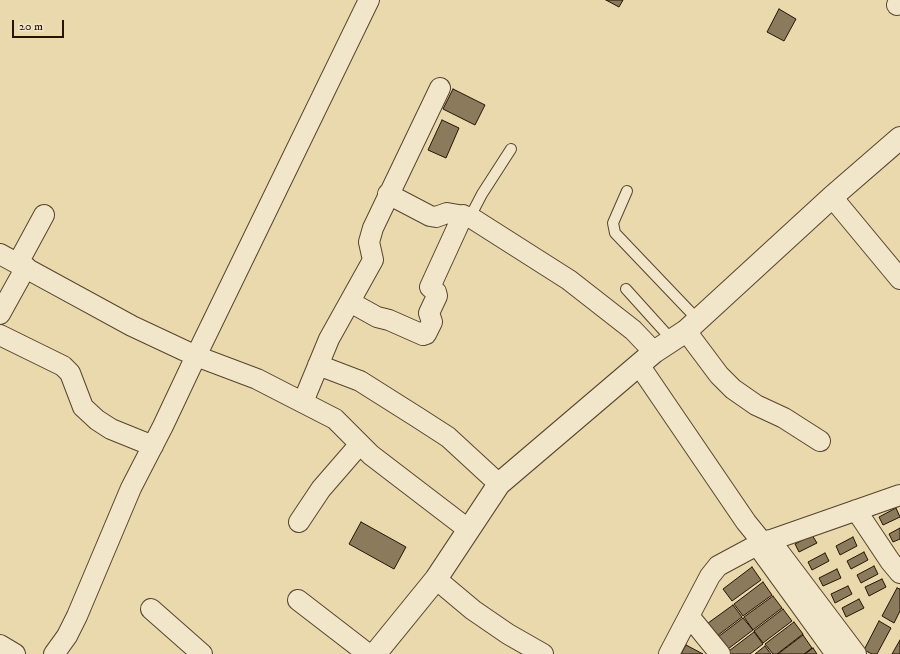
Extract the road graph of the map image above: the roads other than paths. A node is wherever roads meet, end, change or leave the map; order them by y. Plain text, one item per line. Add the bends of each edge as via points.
1 (369, 0) edge
2 (440, 88) dead end
3 (900, 138) edge
4 (511, 149) dead end
5 (627, 190) dead end
6 (388, 194) junction
7 (832, 197) junction
8 (44, 215) dead end
9 (467, 216) junction
10 (0, 254) edge
11 (22, 265) junction
12 (900, 279) edge
13 (626, 289) dead end
14 (350, 302) junction
15 (0, 314) edge
16 (686, 330) junction
17 (0, 334) edge
18 (196, 356) junction
19 (646, 359) junction
20 (318, 364) junction
21 (303, 402) junction
22 (820, 441) dead end
23 (360, 444) junction
24 (153, 446) junction
25 (499, 484) junction
26 (900, 495) edge
27 (856, 510) junction
28 (298, 522) dead end
29 (469, 530) junction
30 (763, 543) junction
31 (900, 573) edge
32 (436, 579) junction
33 (298, 600) dead end
34 (151, 609) dead end
35 (689, 616) junction
36 (0, 645) edge
37 (15, 654) edge
38 (54, 654) edge
39 (202, 654) edge
40 (368, 654) edge
41 (375, 654) edge
42 (543, 654) edge
43 (669, 654) edge
44 (720, 654) edge
45 (836, 654) edge
46 (856, 654) edge

1 - 18 street
2 - 6 street
3 - 7 street
4 - 9 lane
5 - 16 lane via 613,223 614,234
6 - 9 street via 430,216 436,217 447,213
6 - 14 street via 369,242 372,260
7 - 12 street
7 - 16 street
8 - 11 street
9 - 14 street via 430,287 436,292 436,296 430,313 432,322 426,334 376,317
9 - 19 street via 569,280 633,330
10 - 11 street
11 - 15 street
11 - 18 street via 132,326
13 - 16 lane
14 - 20 street
16 - 19 street
16 - 22 street via 719,375 733,389
17 - 24 street via 63,366 70,373 83,407 97,420
18 - 21 street via 257,379
18 - 24 street
19 - 25 street
19 - 30 street via 746,522
20 - 21 street
20 - 25 street via 360,381 418,417 448,437
21 - 23 street via 335,419
23 - 28 street via 321,489
23 - 29 street
24 - 38 street via 128,495 77,616
25 - 29 street
26 - 27 street
27 - 30 street
27 - 31 street
29 - 32 street
30 - 35 street via 714,570
30 - 45 street
30 - 46 street
32 - 41 street
32 - 42 street via 473,610
33 - 40 street
34 - 39 street
35 - 43 street
35 - 44 street
36 - 37 street

